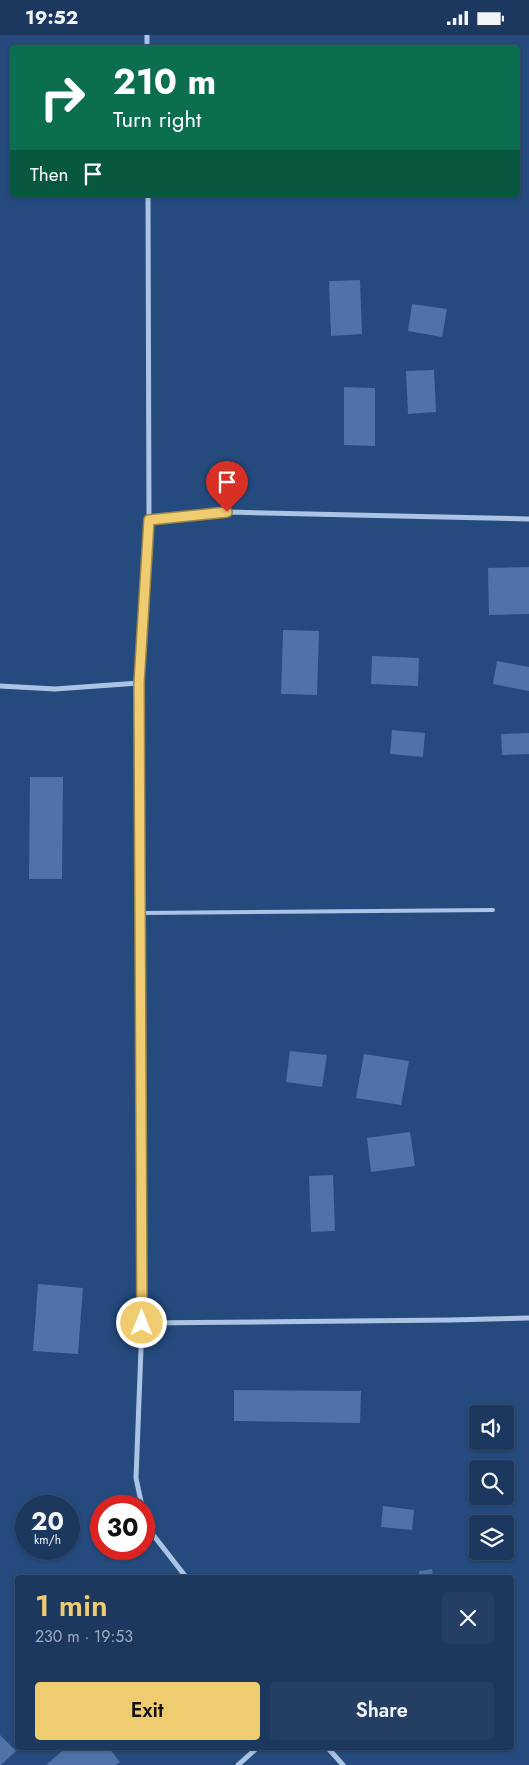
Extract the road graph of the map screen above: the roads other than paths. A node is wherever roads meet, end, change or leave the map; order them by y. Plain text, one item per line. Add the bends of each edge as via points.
1 (148, 197) edge
2 (529, 519) edge
3 (149, 520) junction
4 (139, 683) junction
5 (0, 686) edge
6 (493, 910) dead end
7 (140, 913) junction
8 (529, 1318) edge
9 (142, 1323) junction
10 (140, 1495) edge
11 (155, 1537) edge
12 (184, 1575) edge
13 (255, 1750) edge
14 (330, 1750) edge
15 (238, 1765) edge
16 (343, 1765) edge

1 - 3 street
2 - 3 street via 227,512
3 - 4 street
4 - 5 street via 55,689
4 - 7 street
6 - 7 lane
7 - 9 street
8 - 9 street
9 - 10 street via 136,1478
11 - 12 street
13 - 15 street
14 - 16 street

